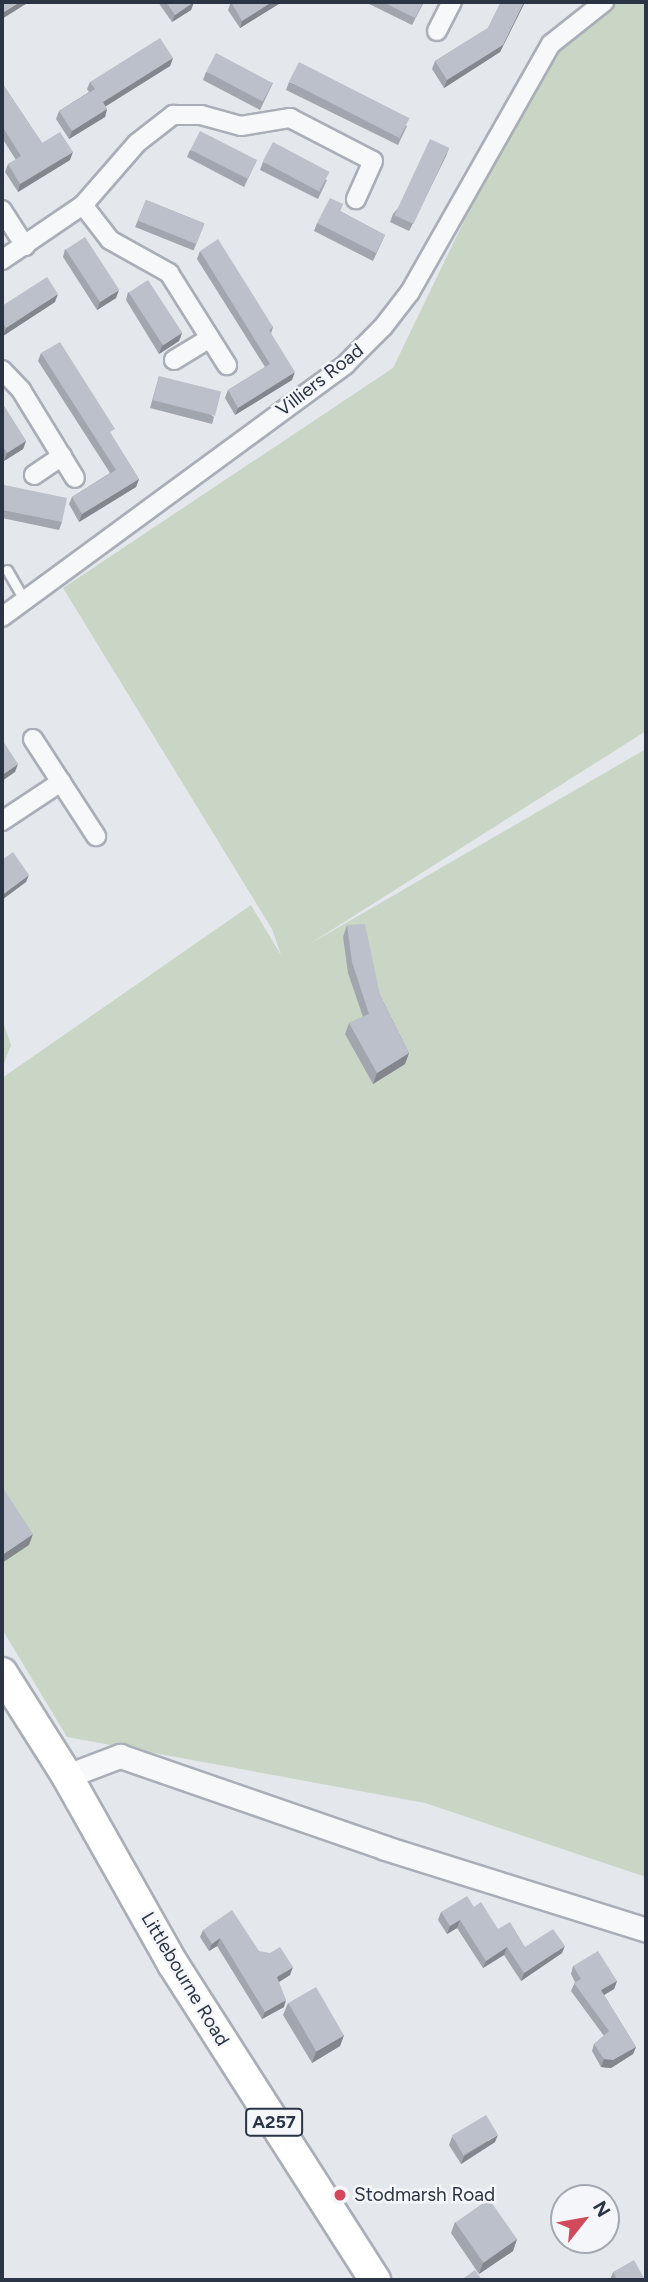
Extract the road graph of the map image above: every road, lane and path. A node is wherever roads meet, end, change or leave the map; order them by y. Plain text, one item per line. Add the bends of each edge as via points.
1 (452, 2) edge
2 (604, 2) edge
3 (437, 31) dead end
4 (356, 199) dead end
5 (83, 205) junction
6 (2, 210) edge
7 (25, 246) junction
8 (2, 260) edge
9 (210, 338) junction
10 (174, 360) dead end
11 (227, 365) dead end
12 (2, 370) edge
13 (62, 456) junction
14 (34, 475) dead end
15 (75, 478) dead end
16 (7, 570) dead end
17 (25, 601) junction
18 (2, 617) edge
19 (33, 739) dead end
20 (61, 782) junction
21 (2, 821) edge
22 (96, 836) dead end
23 (2, 1673) edge
24 (67, 1776) junction
25 (646, 1930) edge
26 (375, 2280) edge

1 - 3 street
2 - 17 street, Villiers Road via 565,29 536,66 410,292 383,327 346,364
4 - 5 street via 373,161 290,118 241,126 201,115 173,115 137,143
5 - 7 street
5 - 9 street via 110,240 169,273
6 - 7 street
7 - 8 street
9 - 10 street
9 - 11 street
12 - 13 street via 21,390
13 - 14 street
13 - 15 street
16 - 17 lane
17 - 18 street, Villiers Road
19 - 20 street
20 - 21 street
20 - 22 street
23 - 24 main road, Littlebourne Road / A257
24 - 25 street via 120,1756
24 - 26 main road, Littlebourne Road / A257 via 173,1964

